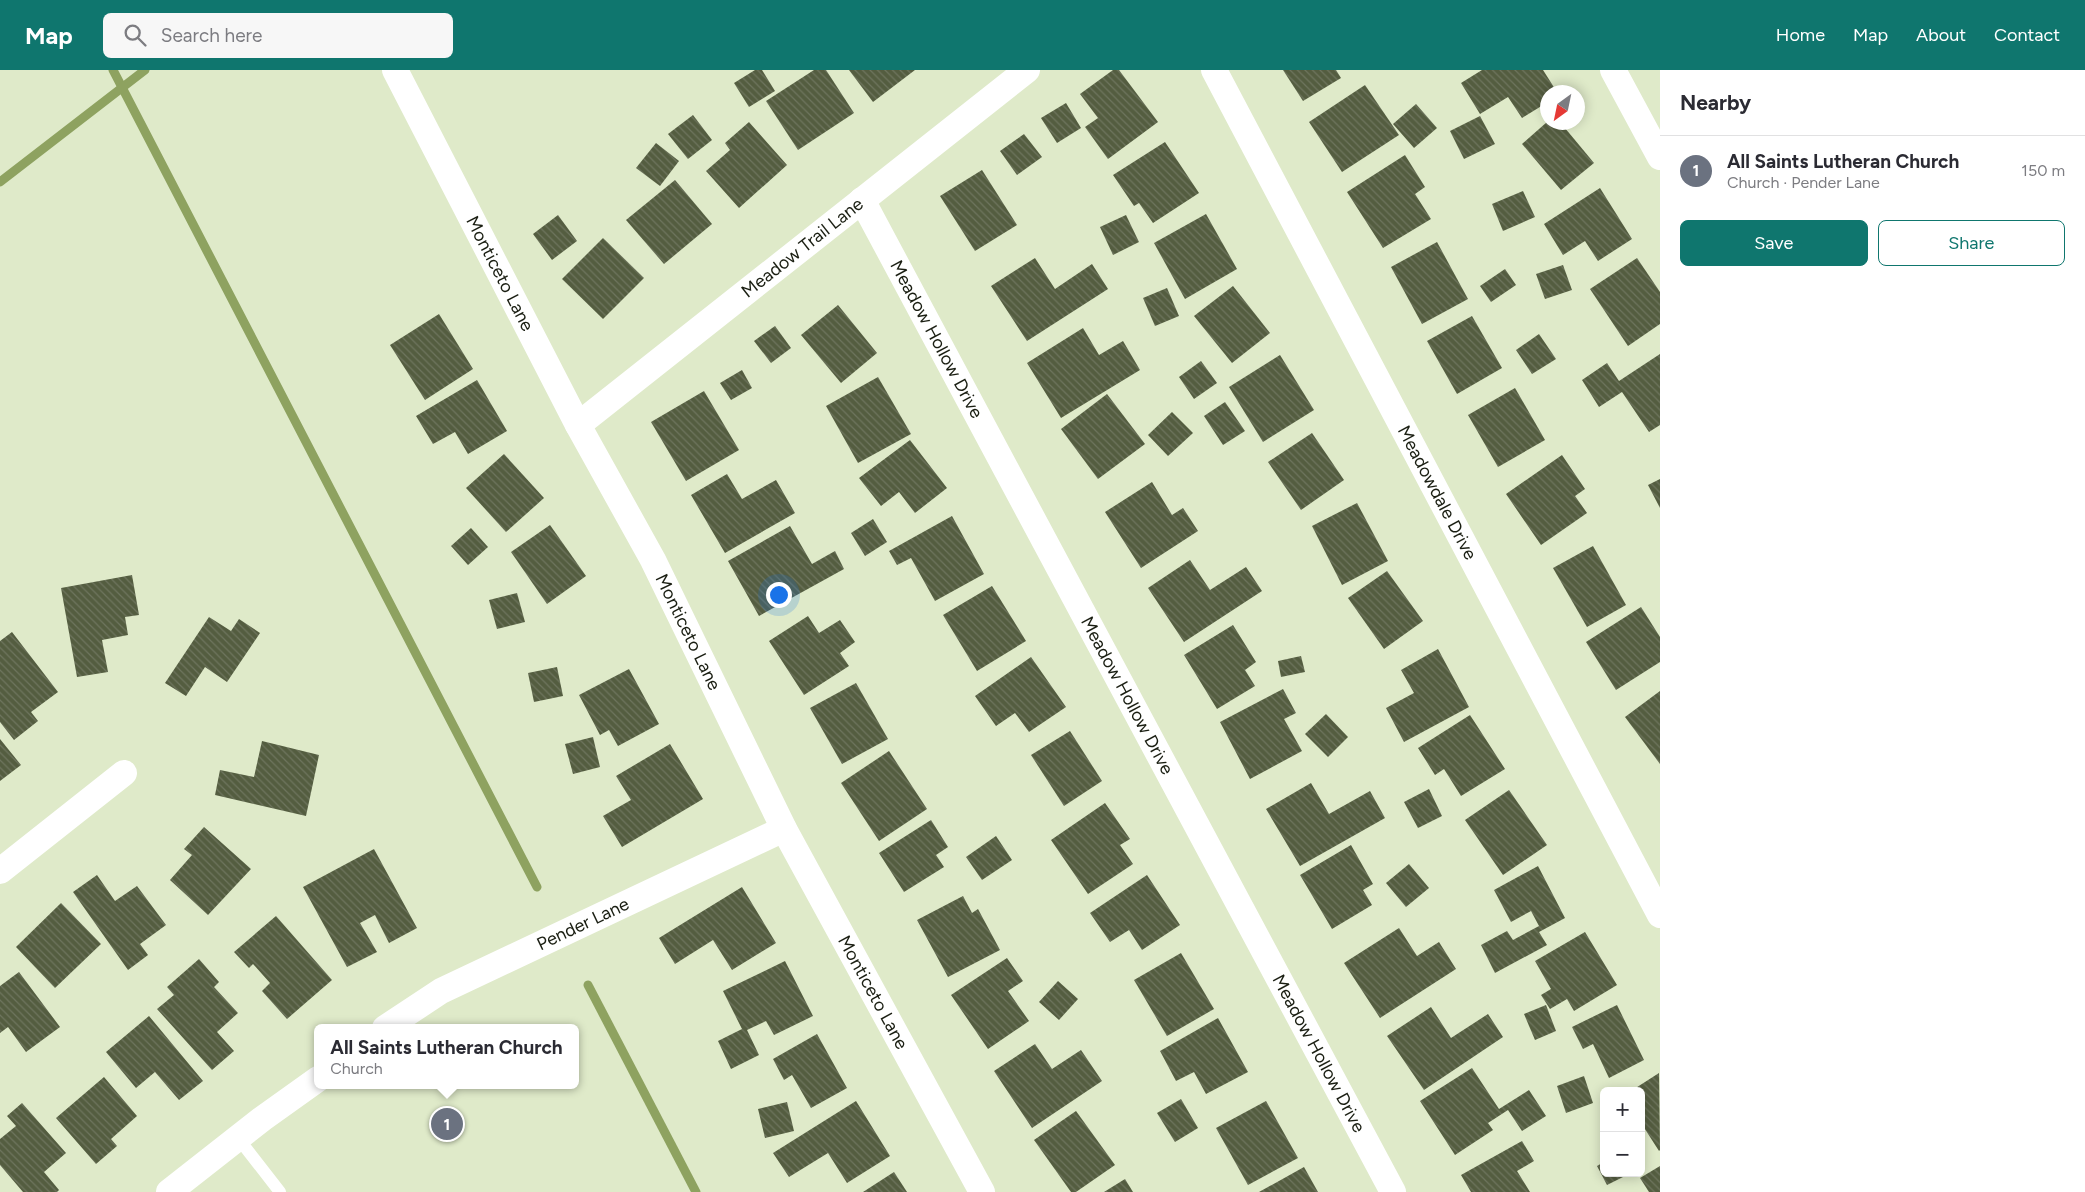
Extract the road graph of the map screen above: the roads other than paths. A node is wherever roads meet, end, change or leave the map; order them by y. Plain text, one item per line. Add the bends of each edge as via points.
1 (394, 70) edge
2 (1027, 70) edge
3 (1214, 70) edge
4 (1613, 70) edge
5 (1660, 157) edge
6 (862, 200) junction
7 (578, 425) junction
8 (124, 774) dead end
9 (784, 829) junction
10 (0, 871) edge
11 (1660, 916) edge
12 (391, 1024) edge
13 (314, 1082) edge
14 (238, 1138) junction
15 (169, 1192) edge
16 (280, 1192) edge
17 (982, 1192) edge
18 (1393, 1192) edge

1 - 7 street, Monticeto Lane
2 - 6 street, Meadow Trail Lane
3 - 11 street, Meadowdale Drive
4 - 5 street
6 - 7 street, Meadow Trail Lane
6 - 18 street, Meadow Hollow Drive
7 - 9 street, Monticeto Lane via 653,560
8 - 10 street
9 - 12 street, Pender Lane via 441,991
9 - 17 street, Monticeto Lane
13 - 14 street
14 - 15 street
14 - 16 lane

